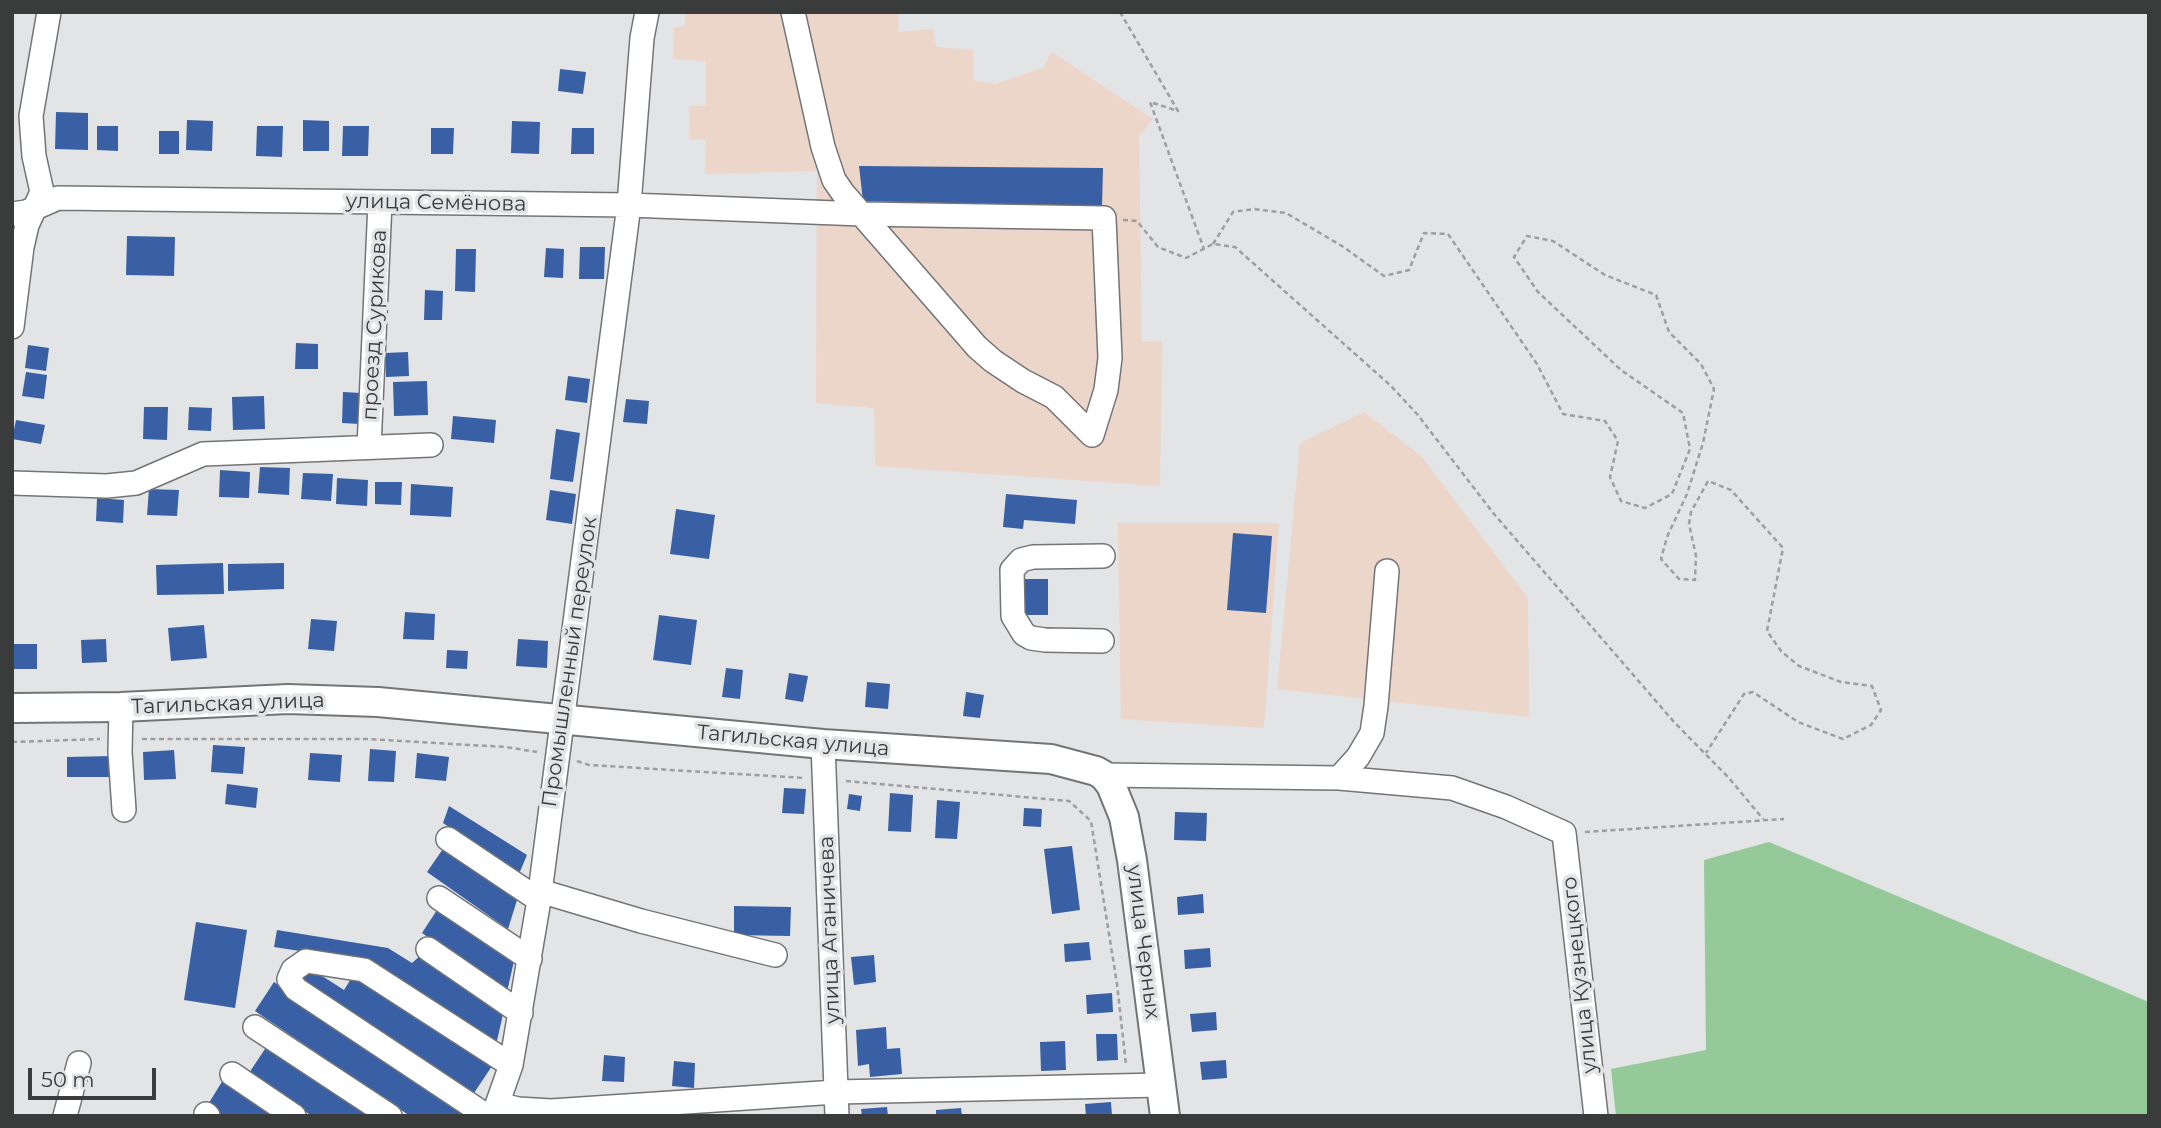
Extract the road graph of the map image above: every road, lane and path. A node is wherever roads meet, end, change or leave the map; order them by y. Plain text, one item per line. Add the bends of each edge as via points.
1 (49, 12) edge
2 (647, 12) edge
3 (793, 12) edge
4 (1120, 12) edge
5 (380, 202) junction
6 (629, 205) junction
7 (23, 211) edge
8 (862, 214) junction
9 (1104, 218) junction
10 (1213, 244) junction
11 (1204, 249) junction
12 (12, 327) edge
13 (431, 445) dead end
14 (369, 447) junction
15 (12, 483) edge
16 (1103, 556) dead end
17 (1387, 571) dead end
18 (1102, 641) dead end
19 (121, 707) junction
20 (12, 708) edge
21 (563, 721) junction
22 (121, 738) junction
23 (12, 742) edge
24 (823, 744) junction
25 (1706, 753) junction
26 (558, 755) junction
27 (1103, 775) junction
28 (1339, 778) junction
29 (824, 779) junction
30 (124, 810) dead end
31 (1763, 819) junction
32 (1784, 819) dead end
33 (1564, 833) junction
34 (448, 839) dead end
35 (539, 895) junction
36 (439, 898) dead end
37 (428, 949) dead end
38 (775, 955) dead end
39 (530, 959) junction
40 (521, 1013) junction
41 (255, 1027) dead end
42 (79, 1063) dead end
43 (511, 1065) junction
44 (232, 1074) dead end
45 (1161, 1085) junction
46 (1128, 1086) junction
47 (836, 1092) junction
48 (493, 1112) edge
49 (65, 1116) edge
50 (294, 1116) edge
51 (390, 1116) edge
52 (837, 1116) edge
53 (1165, 1116) edge
54 (1596, 1116) edge

1 - 7 street via 31,116 42,192
2 - 6 street, Промышленный переулок
3 - 8 street via 834,180
4 - 11 path via 1178,111 1150,102
5 - 6 street, улица Семёнова
5 - 7 street, улица Семёнова via 58,198
5 - 14 street, проезд Сурикова
6 - 8 street, улица Семёнова
6 - 21 street, Промышленный переулок
7 - 12 street
8 - 9 street, улица Семёнова
8 - 9 street via 977,347 1054,397 1092,435 1110,358
9 - 11 path via 1137,221 1157,247 1186,258
10 - 11 path
10 - 25 path via 1235,247 1390,385 1493,514
10 - 25 path via 1233,212 1254,209 1286,214 1384,276 1409,270 1424,233 1448,234 1537,365 1563,414 1605,421 1618,441 1610,477 1621,501 1644,508 1672,494 1690,449 1683,413 1622,370 1538,292 1514,257 1527,236 1553,241 1605,275 1656,295 1670,332 1701,364 1714,389 1703,443 1661,559 1679,579 1695,580 1691,512 1708,481 1731,490 1783,548 1768,631 1781,651 1809,670 1841,682 1872,686 1881,710 1871,725 1843,739 1798,722 1753,692 1744,694
13 - 14 street, проезд Сурикова
14 - 15 street, проезд Сурикова via 203,454 136,483
16 - 18 street via 1033,557 1021,560 1012,570 1013,617 1024,634 1045,640
17 - 28 street via 1372,733
19 - 20 main road, Тагильская улица
19 - 21 main road, Тагильская улица via 301,699
19 - 22 street
21 - 24 main road, Тагильская улица
21 - 26 street, Промышленный переулок
22 - 23 path
22 - 26 path via 366,739 506,747
22 - 30 street
24 - 27 main road, Тагильская улица via 1051,759
24 - 29 street, улица Аганичева
25 - 31 path
26 - 29 path via 589,765
26 - 35 street, Промышленный переулок
27 - 28 street, Тагильская улица
27 - 45 main road, улица Черных via 1117,795 1124,817
28 - 33 street, Тагильская улица via 1452,788
29 - 46 path via 1069,801 1091,821
29 - 47 street, улица Аганичева
31 - 32 path
31 - 33 path
33 - 54 street, улица Кузнецкого
34 - 35 street
35 - 38 street
35 - 39 street, Промышленный переулок
36 - 39 street
37 - 40 street
39 - 40 street, Промышленный переулок
40 - 43 street, Промышленный переулок
41 - 51 street
42 - 49 street
43 - 48 street, Промышленный переулок
43 - 48 street via 363,970 306,961 289,979 296,989
44 - 50 street
45 - 46 street
45 - 53 main road, улица Черных
46 - 47 street
47 - 48 street
47 - 52 street, улица Аганичева

